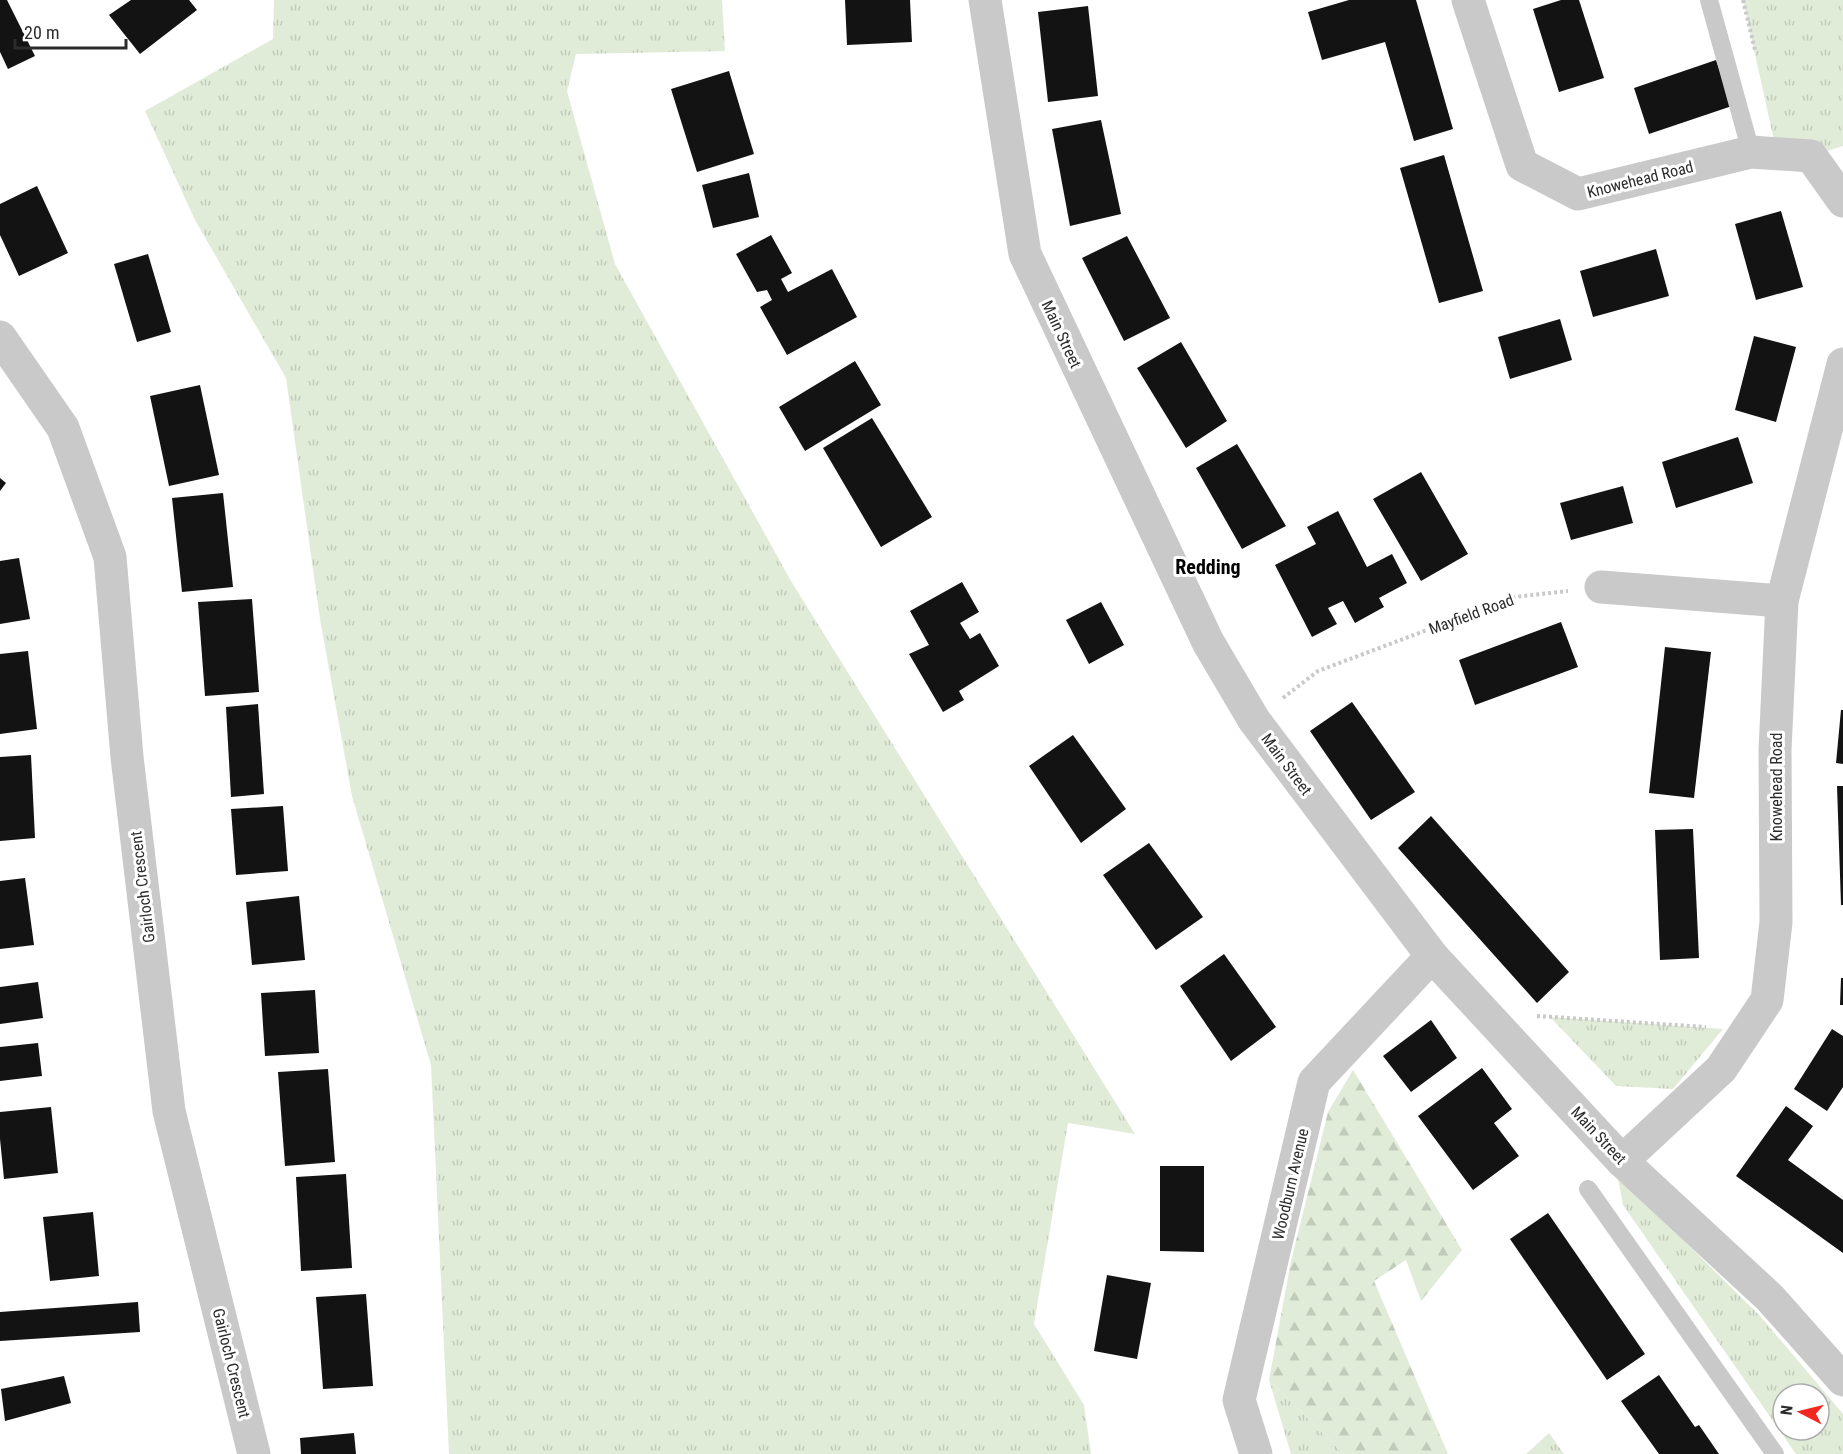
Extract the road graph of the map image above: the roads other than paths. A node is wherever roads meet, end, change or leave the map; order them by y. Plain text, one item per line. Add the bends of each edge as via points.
1 (985, 0) edge
2 (1468, 0) edge
3 (1709, 0) edge
4 (1752, 152) junction
5 (1843, 201) edge
6 (0, 337) edge
7 (1843, 364) edge
8 (1601, 587) road end
9 (1782, 601) junction
10 (1432, 956) junction
11 (1622, 1161) junction
12 (1588, 1189) dead end
13 (1843, 1380) edge
14 (254, 1454) edge
15 (1256, 1454) edge
16 (1776, 1454) edge

1 - 10 street, Main Street via 1025,254 1208,642 1254,720
2 - 4 street, Knowehead Road via 1522,165 1578,194
3 - 4 lane
4 - 5 street, Knowehead Road via 1811,156
6 - 14 street, Gairloch Crescent via 63,428 110,557 127,757 169,1111
7 - 9 street, Knowehead Road
8 - 9 street
9 - 11 street, Knowehead Road via 1775,750 1776,922 1767,1000 1721,1069
10 - 11 street, Main Street
10 - 15 street, Woodburn Avenue via 1314,1082 1239,1400
11 - 13 street, Main Street via 1770,1298
12 - 16 lane

